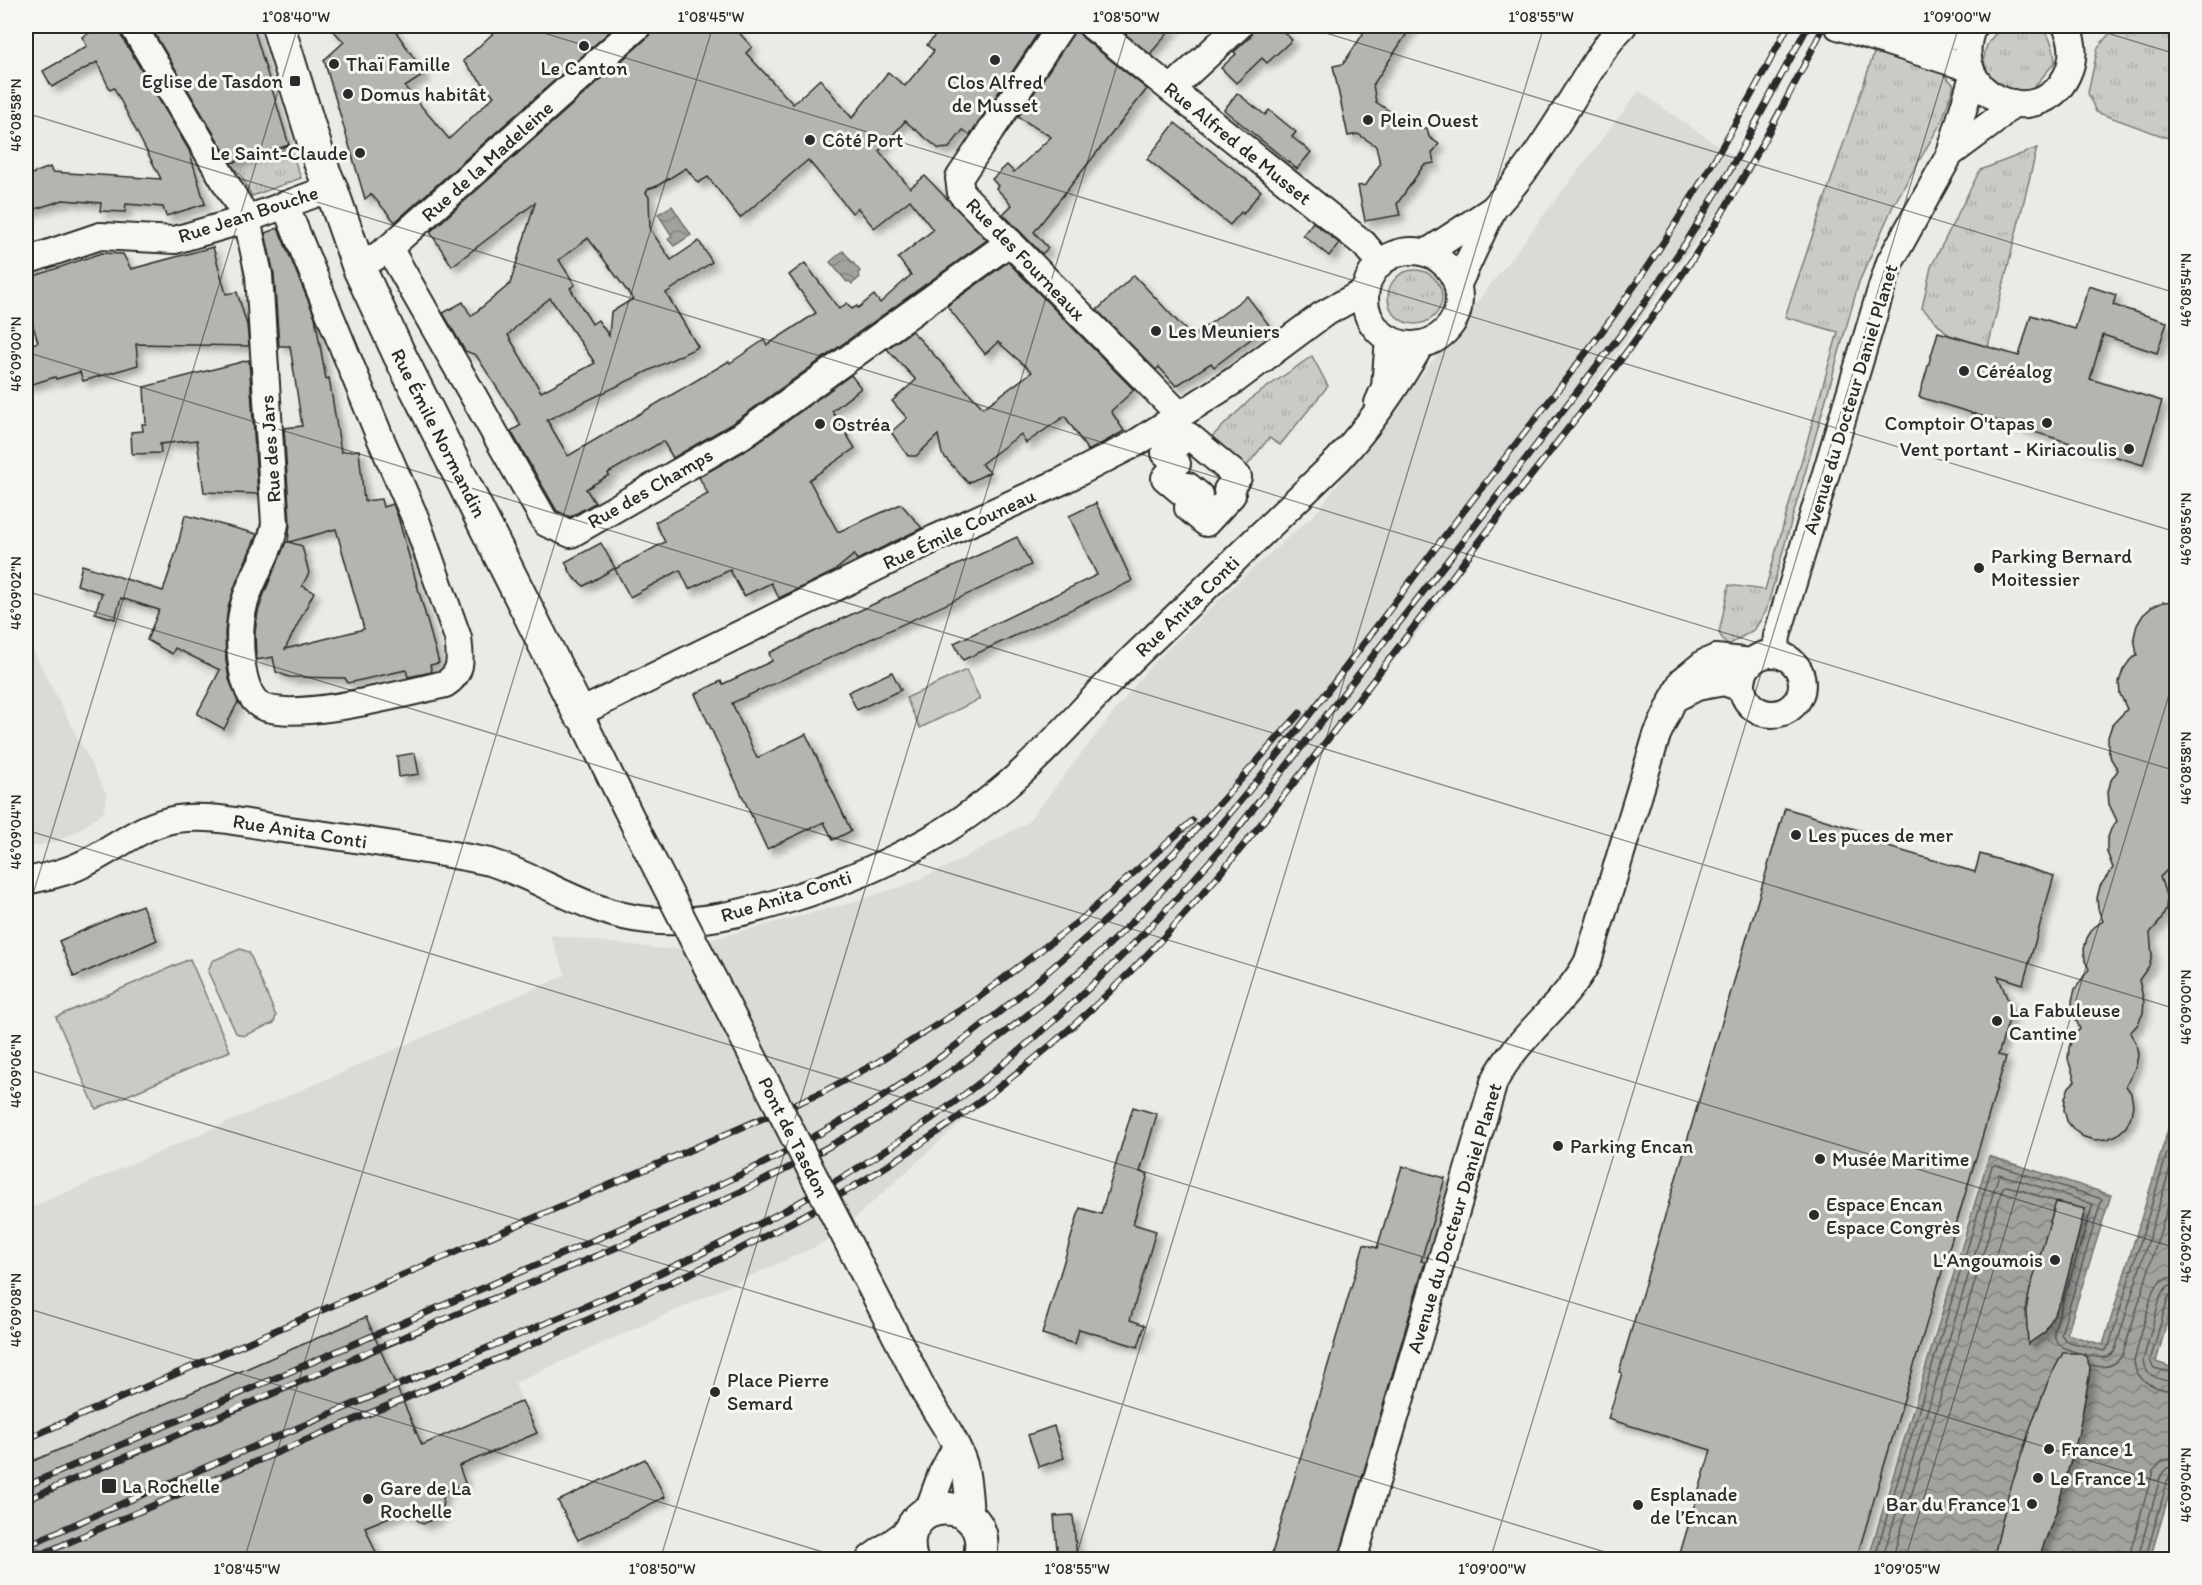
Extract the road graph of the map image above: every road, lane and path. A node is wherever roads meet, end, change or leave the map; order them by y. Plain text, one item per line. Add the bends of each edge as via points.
1 (133, 26) edge
2 (278, 26) edge
3 (638, 26) edge
4 (1061, 26) edge
5 (1092, 26) edge
6 (1239, 26) edge
7 (1623, 26) edge
8 (1838, 26) edge
9 (1971, 26) edge
10 (2071, 29) edge
11 (1901, 46) junction
12 (1971, 72) junction
13 (1171, 89) junction
14 (2013, 104) junction
15 (1950, 154) junction
16 (331, 188) junction
17 (285, 205) junction
18 (1493, 209) junction
19 (246, 219) junction
20 (1010, 242) junction
21 (390, 248) junction
22 (1426, 253) junction
23 (26, 261) edge
24 (1380, 263) junction
25 (359, 268) junction
26 (1458, 284) junction
27 (1365, 291) junction
28 (1322, 315) junction
29 (1371, 321) junction
30 (1389, 339) junction
31 (1421, 344) junction
32 (1180, 416) junction
33 (1366, 429) junction
34 (1775, 654) junction
35 (1751, 662) junction
36 (1741, 688) junction
37 (1673, 699) junction
38 (579, 713) junction
39 (635, 826) joint
40 (26, 881) edge
41 (956, 1447) junction
42 (970, 1517) junction
43 (916, 1535) edge
44 (980, 1559) edge
45 (873, 1560) edge
46 (1353, 1560) edge

1 - 19 street, Rue des Jars
2 - 16 main road, Rue Émile Normandin
3 - 21 street, Rue de la Madeleine
4 - 20 street, Rue des Fourneaux via 959,178 961,193
5 - 13 street, Rue Alfred de Musset
6 - 13 street
7 - 18 street via 1539,152
8 - 11 street
9 - 11 street via 1950,36
9 - 12 street via 1967,53
10 - 14 street via 2072,66 2065,80 2041,100
11 - 12 street
12 - 14 street via 1983,89
12 - 15 street, Avenue du Docteur Daniel Planet
13 - 24 street, Rue Alfred de Musset via 1364,244
14 - 15 street, Avenue du Docteur Daniel Planet
15 - 34 street, Avenue du Docteur Daniel Planet via 1890,262
16 - 17 street, Rue Jean Bouche
16 - 25 main road, Rue Émile Normandin
17 - 19 street, Rue Jean Bouche
17 - 19 street, Rue des Jars via 416,520 458,638 458,671 445,684 342,706 303,710 261,705 248,687 240,627 275,524 258,275
18 - 22 street
18 - 26 street
19 - 23 street, Rue Jean Bouche via 175,240 100,236
20 - 21 street, Rue des Champs via 741,436 571,534 546,523
20 - 32 street, Rue des Fourneaux
21 - 25 street, Rue de la Madeleine
22 - 24 street via 1394,254
22 - 26 street via 1440,260
24 - 27 street
25 - 38 main road, Rue Émile Normandin
26 - 31 street via 1457,315 1436,339
27 - 28 street, Rue Émile Couneau
27 - 29 street
28 - 29 street
28 - 32 street, Rue Émile Couneau
29 - 30 street
30 - 31 street via 1399,344
30 - 33 street, Rue Anita Conti via 1385,387
31 - 33 street, Rue Anita Conti via 1397,387
32 - 38 street, Rue Émile Couneau via 1062,481 936,538
33 - 40 street, Rue Anita Conti via 1023,771 976,810 898,858 805,894 749,912 705,920 650,920 606,912 490,862 197,818 157,824 82,865
34 - 35 street
34 - 36 street via 1794,663 1799,672 1801,690 1793,705 1778,714 1760,712 1751,706
35 - 36 street via 1745,669
35 - 37 street, Avenue du Docteur Daniel Planet via 1716,658 1704,663 1682,681
36 - 37 street via 1724,682 1698,687
37 - 46 street, Avenue du Docteur Daniel Planet via 1657,735 1588,961 1507,1060 1490,1092
38 - 39 street, Rue Émile Normandin
39 - 41 street, Pont de Tasdon, bridge
41 - 42 street, Pont de Tasdon via 964,1464
41 - 43 street
42 - 43 main road via 957,1509 942,1508
42 - 44 main road via 982,1536
43 - 45 main road

